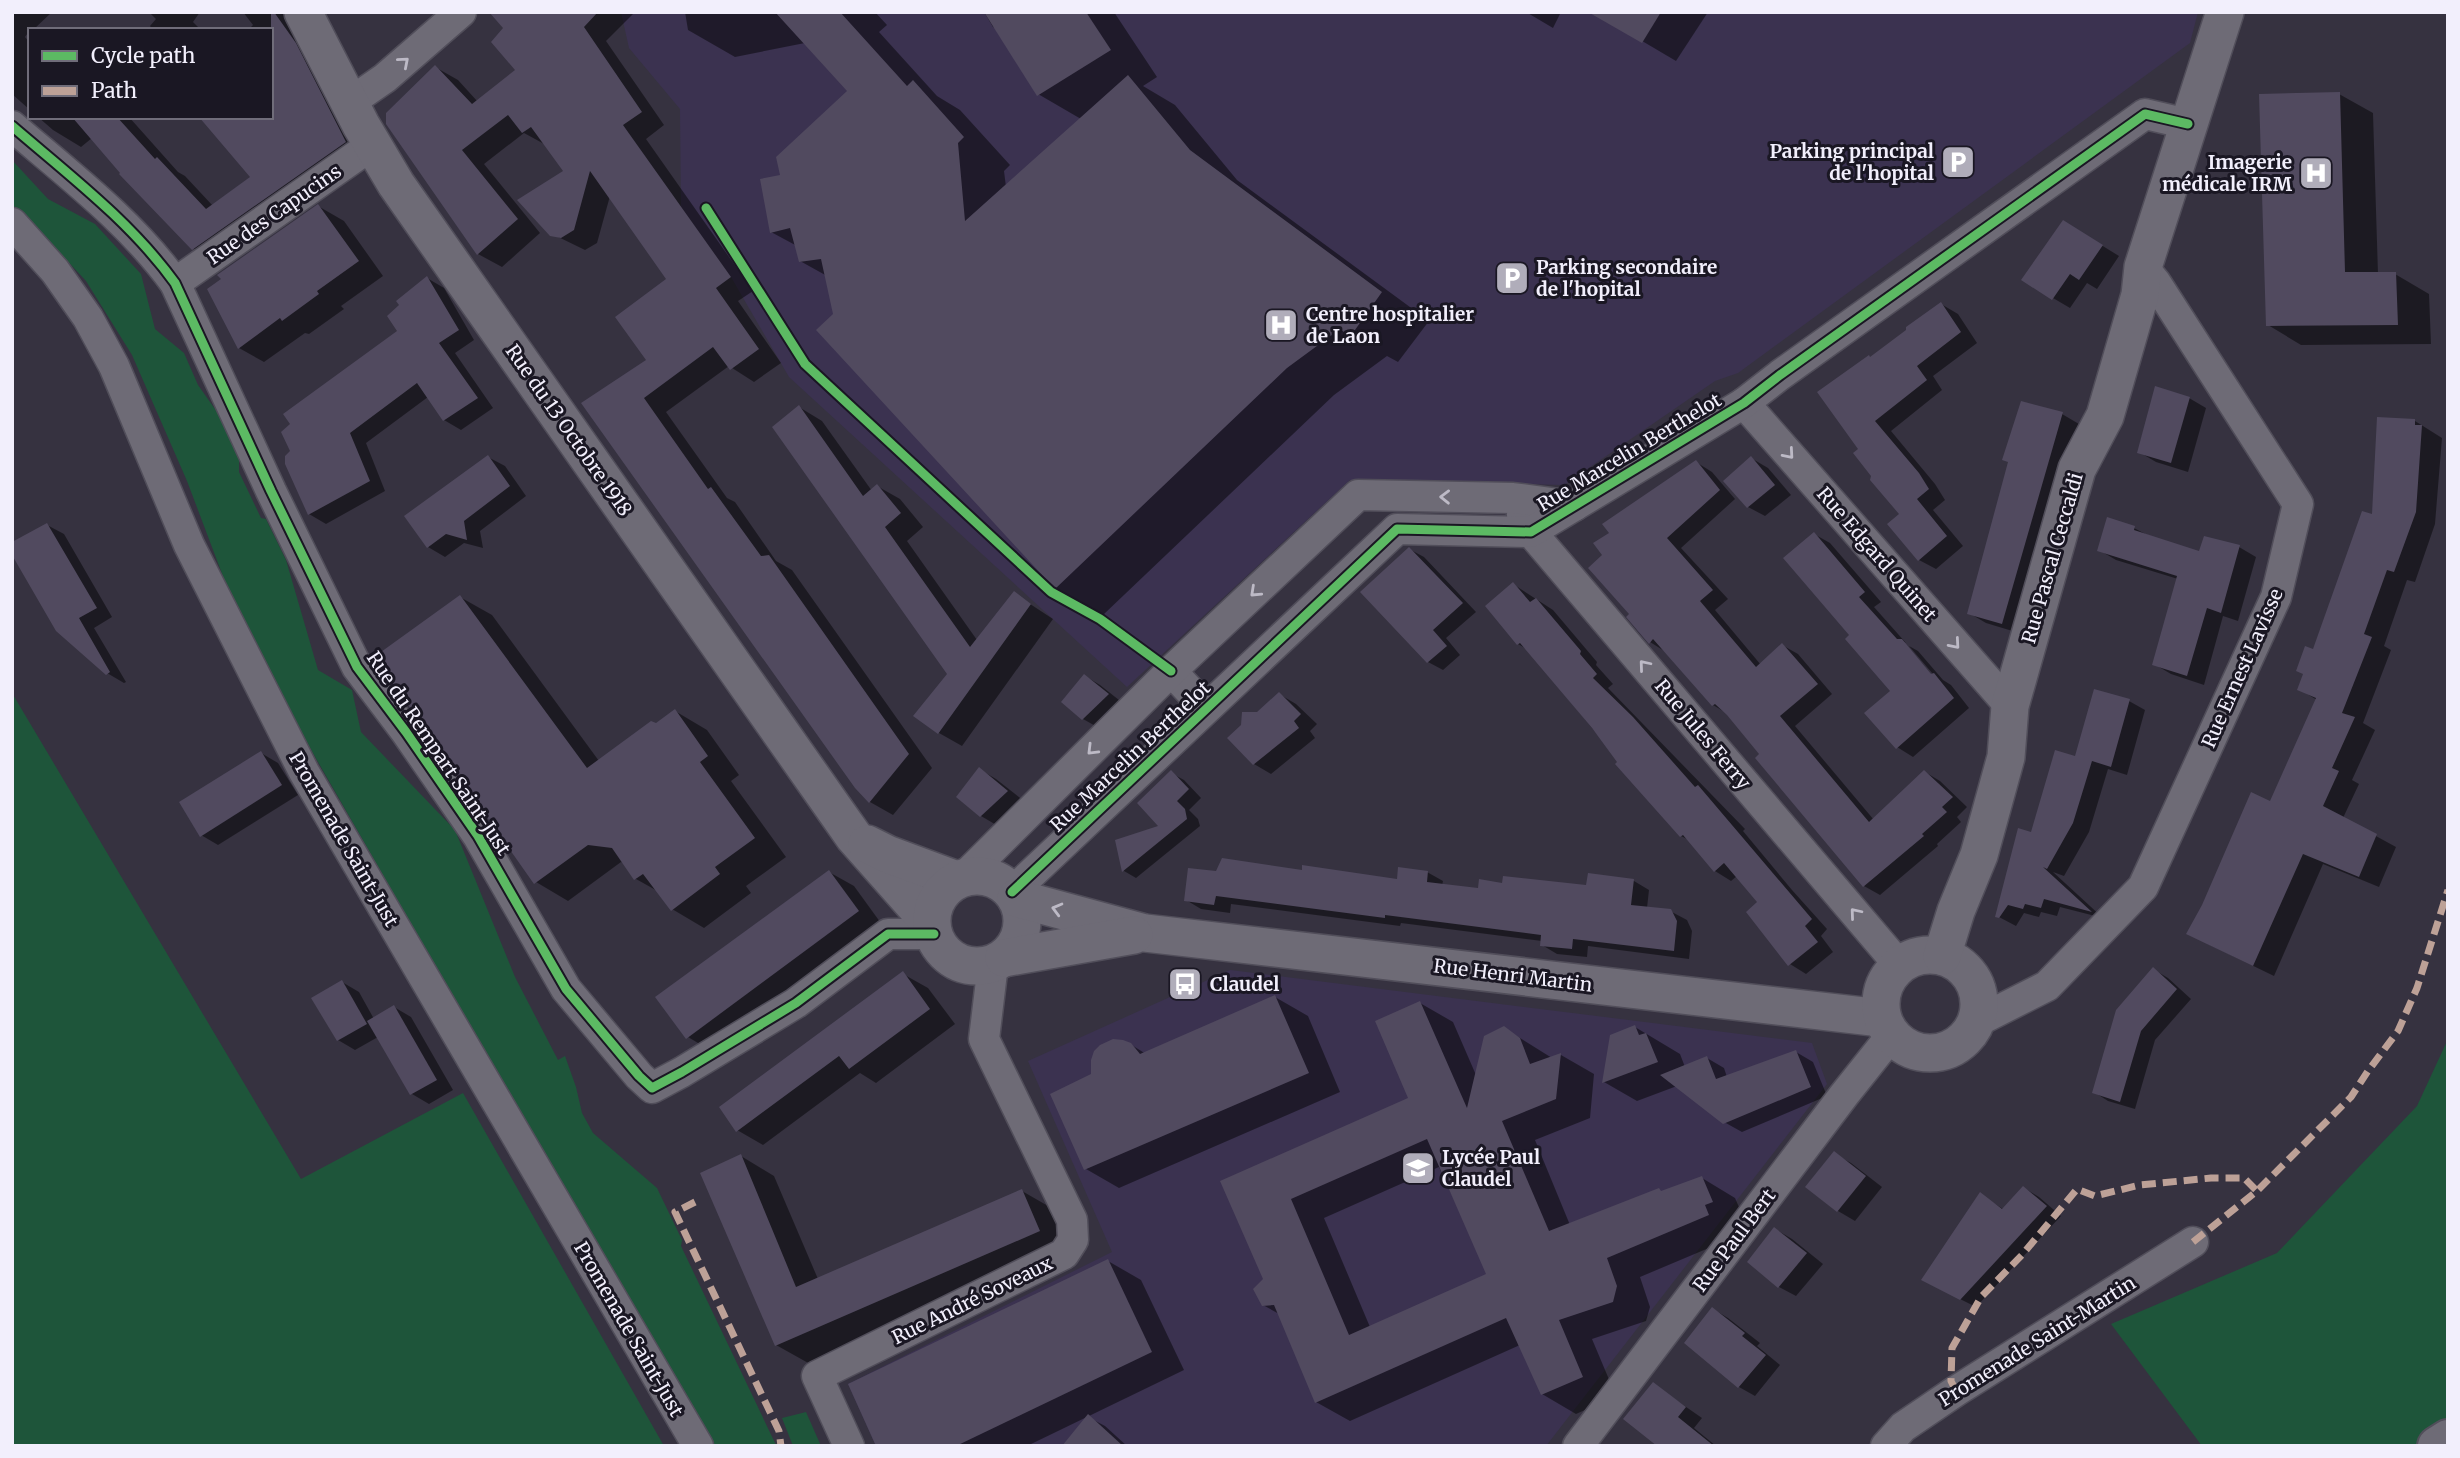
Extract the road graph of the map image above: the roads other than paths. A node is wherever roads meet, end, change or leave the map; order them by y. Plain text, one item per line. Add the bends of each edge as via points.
1 (303, 12) edge
2 (461, 12) edge
3 (2225, 12) edge
4 (349, 103) junction
5 (2188, 124) junction
6 (12, 126) edge
7 (372, 145) junction
8 (12, 223) edge
9 (2143, 267) junction
10 (175, 283) junction
11 (1744, 403) junction
12 (1513, 498) junction
13 (1574, 506) junction
14 (1531, 532) junction
15 (1171, 671) junction
16 (2010, 706) junction
17 (1206, 708) junction
18 (854, 837) junction
19 (960, 878) junction
20 (1014, 895) junction
21 (933, 929) junction
22 (1145, 933) junction
23 (1942, 956) junction
24 (998, 961) junction
25 (1899, 965) junction
26 (1976, 1022) junction
27 (1886, 1027) junction
28 (2193, 1242) dead end
29 (2448, 1439) edge
30 (698, 1446) edge
31 (849, 1446) edge
32 (1578, 1446) edge
33 (1886, 1446) edge
34 (2437, 1446) edge

1 - 4 street, Rue du 13 Octobre 1918
4 -> 2 street
3 - 5 street
4 - 7 street, Rue du 13 Octobre 1918
5 - 9 street, Rue Pascal Ceccaldi
5 - 11 street, Rue Marcelin Berthelot via 2145,114
6 - 10 street, Rue du Rempart Saint-Just via 125,226
7 - 10 street, Rue des Capucins
7 - 18 street, Rue du 13 Octobre 1918
8 - 30 street, Promenade Saint-Just via 55,271 88,318 114,366 189,545 304,772
9 - 16 street, Rue Pascal Ceccaldi via 2140,296 2105,416 2077,469
9 - 26 street, Rue Ernest Lavisse via 2298,504 2276,597 2143,887 2047,986
10 - 21 street, Rue du Rempart Saint-Just via 357,667 478,836 566,989 652,1088 796,1003 888,933
11 - 13 street, Rue Marcelin Berthelot
11 -> 16 street, Rue Edgard Quinet
12 - 13 street, Rue Marcelin Berthelot
12 - 14 street, Rue Jules Ferry
12 -> 15 street, Rue Marcelin Berthelot via 1357,495
13 - 14 street, Rue Marcelin Berthelot
14 - 17 street, Rue Marcelin Berthelot via 1397,528
25 -> 14 street, Rue Jules Ferry
15 - 17 street
15 -> 19 street, Rue Marcelin Berthelot
16 - 23 street, Rue Pascal Ceccaldi via 2006,757 1979,855
17 - 20 street, Rue Marcelin Berthelot
18 - 19 street, Rue du 13 Octobre 1918 via 887,854
18 - 21 street, Rue du 13 Octobre 1918
19 - 20 street via 991,878
19 - 21 street via 937,899
22 -> 20 street, Rue Henri Martin
20 - 24 street via 1023,924 1020,937
21 - 24 street via 940,948 964,965 978,967
22 - 24 street, Rue Henri Martin
22 - 27 street, Rue Henri Martin
23 - 25 street via 1912,957
23 - 26 street via 1957,963 1977,989 1980,1006
24 - 31 street, Rue André Soveaux via 984,1039 1072,1220 1073,1240 1064,1254 817,1376
25 - 27 street via 1882,988 1880,1003
26 - 27 street via 1968,1037 1938,1053 1905,1048
27 - 32 street, Rue Paul Bert via 1836,1106
28 - 33 street, Promenade Saint-Martin via 1956,1391 1903,1427
29 - 34 main road

